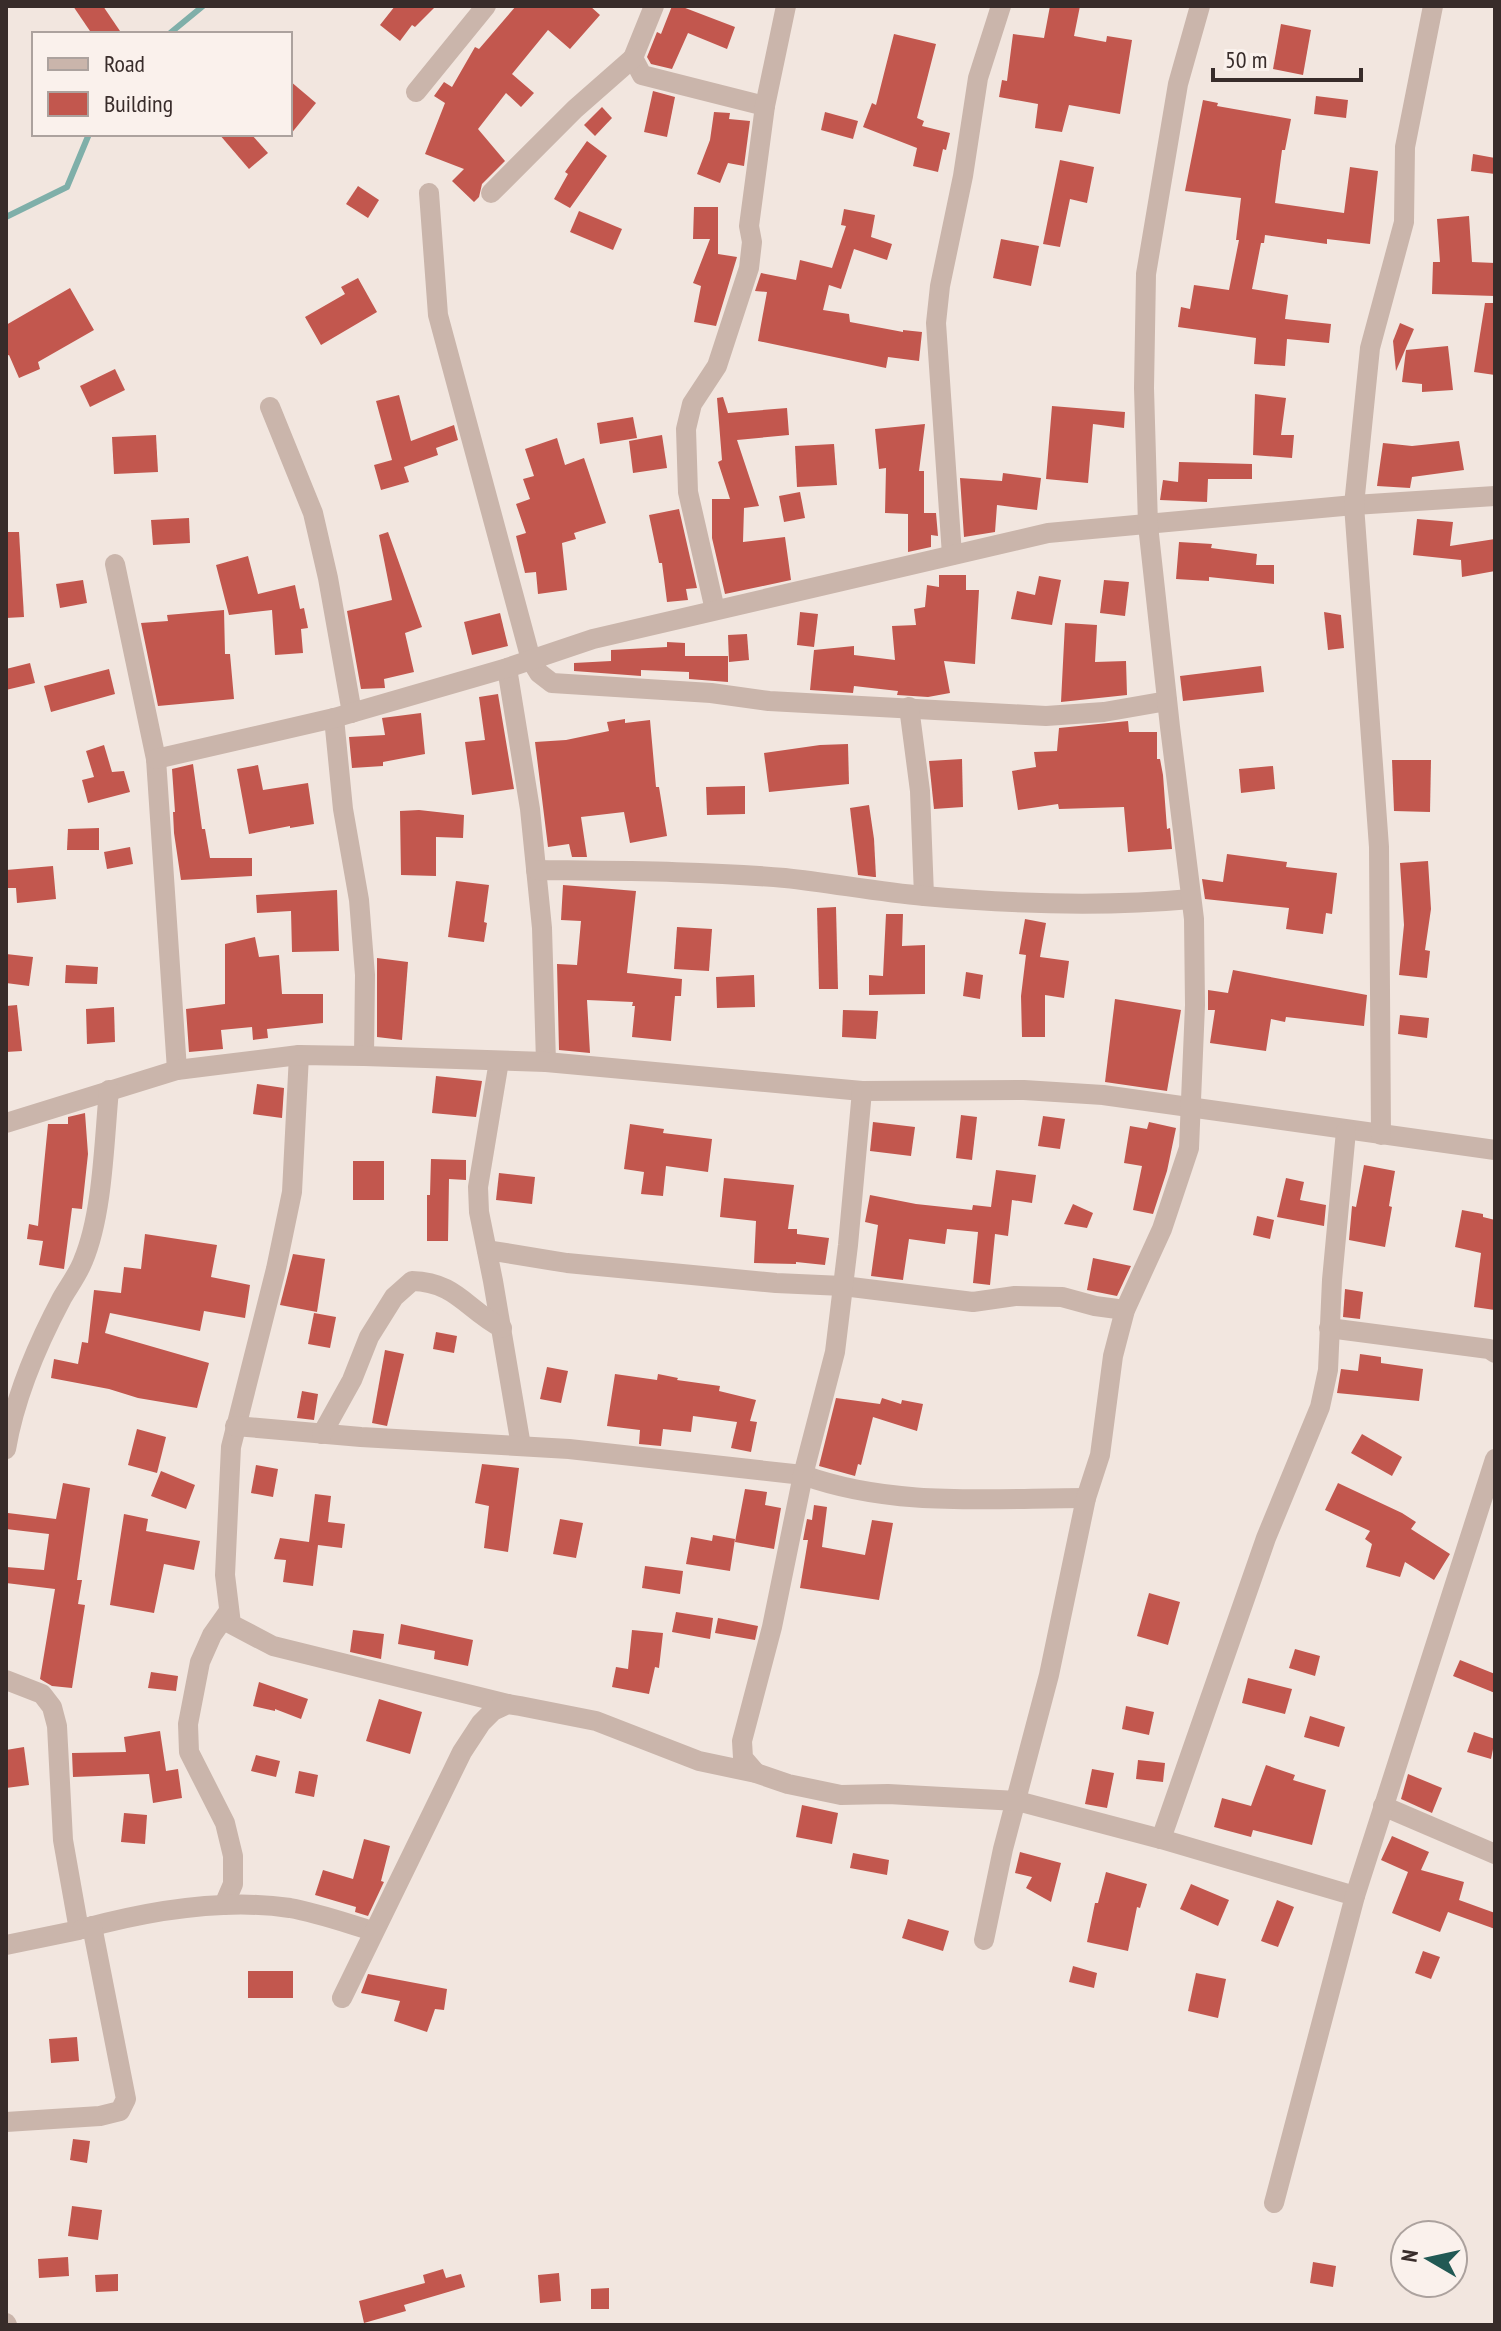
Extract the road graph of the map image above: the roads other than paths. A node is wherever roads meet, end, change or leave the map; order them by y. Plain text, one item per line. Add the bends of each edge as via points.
1 (486, 6) edge
2 (654, 6) edge
3 (786, 6) edge
4 (1001, 6) edge
5 (1200, 6) edge
6 (1433, 6) edge
7 (633, 58) junction
8 (416, 92) dead end
9 (765, 106) junction
10 (429, 193) dead end
11 (491, 193) dead end
12 (270, 407) dead end
13 (1495, 496) edge
14 (1354, 505) junction
15 (1148, 525) junction
16 (952, 555) junction
17 (115, 564) dead end
18 (715, 610) junction
19 (531, 660) junction
20 (507, 668) junction
21 (1167, 701) junction
22 (909, 707) junction
23 (343, 716) junction
24 (156, 759) junction
25 (536, 870) junction
26 (924, 896) junction
27 (1191, 899) junction
28 (299, 1055) junction
29 (364, 1056) junction
30 (499, 1061) junction
31 (546, 1062) junction
32 (177, 1070) junction
33 (109, 1090) junction
34 (862, 1091) junction
35 (1189, 1108) junction
36 (6, 1123) edge
37 (1346, 1131) junction
38 (1381, 1135) junction
39 (1495, 1150) edge
40 (487, 1250) junction
41 (843, 1286) junction
42 (1125, 1310) junction
43 (502, 1328) junction
44 (1329, 1328) junction
45 (1495, 1353) edge
46 (235, 1426) junction
47 (322, 1434) junction
48 (521, 1446) junction
49 (6, 1449) edge
50 (1495, 1459) edge
51 (803, 1475) junction
52 (1086, 1498) junction
53 (229, 1611) junction
54 (6, 1680) edge
55 (508, 1704) junction
56 (756, 1773) junction
57 (1017, 1801) junction
58 (1383, 1806) junction
59 (1161, 1839) junction
60 (1495, 1854) edge
61 (1355, 1896) junction
62 (224, 1905) junction
63 (86, 1928) junction
64 (373, 1931) junction
65 (984, 1940) dead end
66 (6, 1945) edge
67 (342, 1998) dead end
68 (6, 2122) edge
69 (1274, 2203) dead end

1 - 8 street
2 - 7 street
3 - 9 street
4 - 16 street via 978,78 936,323
5 - 15 street via 1178,84 1146,274
6 - 14 street via 1405,147 1404,222 1370,348
7 - 9 street via 642,75
7 - 11 street
9 - 18 street via 749,226 749,268 717,366 692,404 686,429 688,492
10 - 19 street via 438,315
12 - 23 street via 313,513 328,578
13 - 14 street
14 - 15 street
14 - 38 street via 1379,847
15 - 16 street via 1048,533
15 - 21 street
16 - 18 street
17 - 24 street
18 - 19 street via 593,639
19 - 20 street
19 - 22 street via 552,683
20 - 23 street
20 - 25 street
21 - 22 street via 1046,716
21 - 27 street
22 - 26 street via 920,791
23 - 24 street
23 - 29 street via 343,809 365,975
24 - 32 street
25 - 26 street via 785,878
25 - 31 street
26 - 27 street via 1134,904
27 - 35 street via 1195,1005
28 - 29 street
28 - 32 street
28 - 46 street via 292,1192
29 - 30 street
30 - 31 street
30 - 40 street via 478,1187
31 - 34 street
32 - 33 street
33 - 36 street
33 - 49 street via 94,1226 28,1372
34 - 35 street via 1024,1090
34 - 41 street
35 - 37 street
35 - 42 street via 1189,1148 1175,1196
37 - 38 street
37 - 44 street
38 - 39 street
40 - 41 street via 567,1263
40 - 43 street
41 - 42 street via 973,1302 1062,1297
41 - 51 street via 835,1352
42 - 52 street via 1113,1356 1100,1455
43 - 47 street via 454,1291 430,1281 412,1281 394,1297 369,1337
43 - 48 street
44 - 45 street
44 - 59 street via 1320,1407 1266,1538
46 - 47 street
46 - 53 street via 226,1563
47 - 48 street
48 - 51 street
50 - 58 street
51 - 52 street via 834,1487 923,1499
51 - 56 street via 742,1741 743,1758
52 - 57 street
53 - 55 street via 231,1624 273,1646
53 - 62 street via 200,1662 188,1724 189,1752 225,1823 233,1856 233,1884
54 - 63 street via 42,1694 52,1707 63,1840
55 - 56 street via 596,1721 699,1761
55 - 64 street via 481,1723 462,1752
56 - 57 street via 841,1795
57 - 59 street
57 - 65 street
58 - 60 street
58 - 61 street
59 - 61 street
61 - 69 street
62 - 63 street
62 - 64 street via 290,1908
63 - 66 street
63 - 68 street via 126,2099 120,2111 100,2116
64 - 67 street

